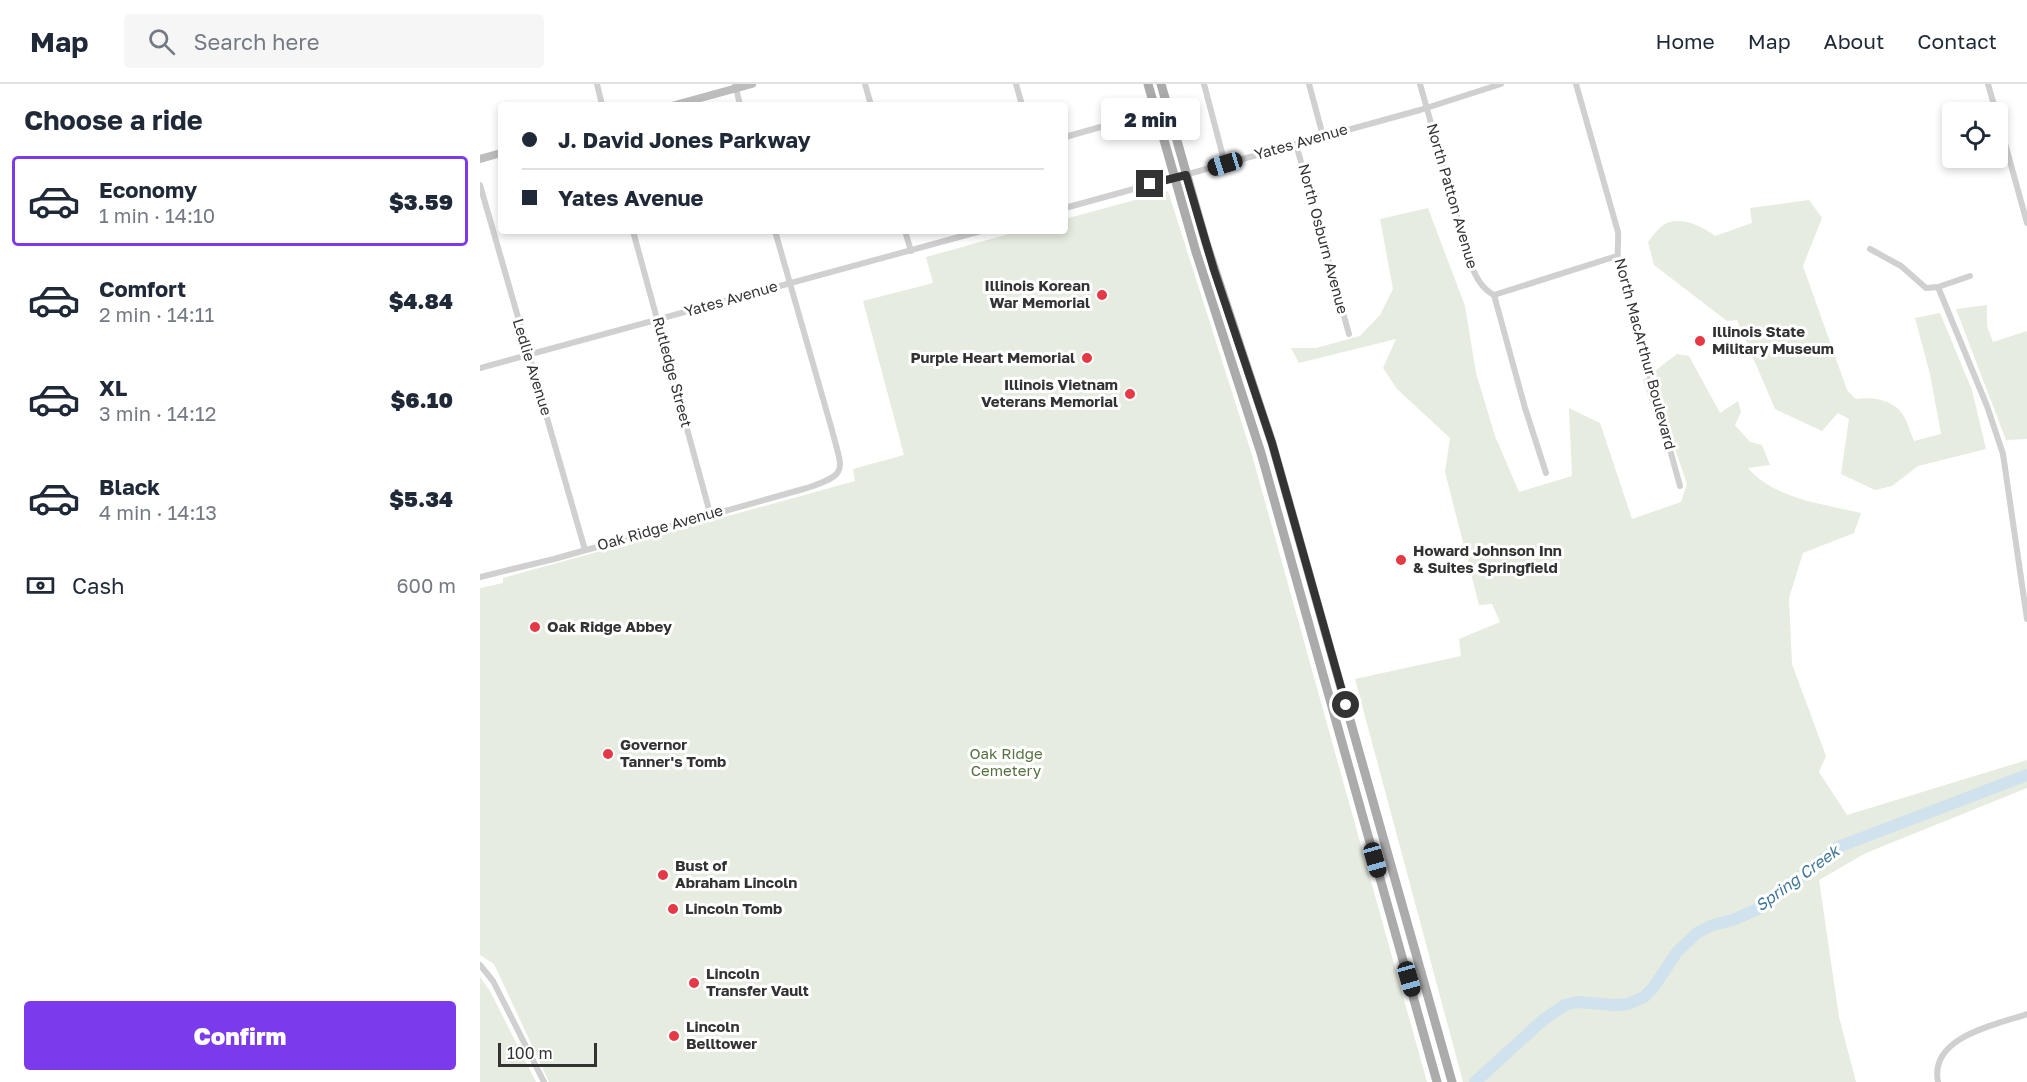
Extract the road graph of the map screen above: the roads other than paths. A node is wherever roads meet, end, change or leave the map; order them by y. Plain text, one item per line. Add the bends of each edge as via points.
1 (597, 84) edge
2 (752, 84) edge
3 (865, 84) edge
4 (1016, 84) edge
5 (1148, 84) edge
6 (1161, 84) edge
7 (1204, 84) edge
8 (1309, 84) edge
9 (1420, 84) edge
10 (1501, 84) edge
11 (1576, 84) edge
12 (1988, 84) edge
13 (735, 86) edge
14 (601, 102) edge
15 (684, 102) edge
16 (739, 102) edge
17 (870, 102) edge
18 (1021, 102) edge
19 (1993, 102) edge
20 (1168, 108) junction
21 (1427, 108) junction
22 (1155, 112) junction
23 (1068, 135) edge
24 (1323, 136) junction
25 (1296, 144) junction
26 (498, 154) edge
27 (2008, 154) edge
28 (480, 159) edge
29 (1225, 164) junction
30 (1186, 175) junction
31 (1174, 178) junction
32 (480, 185) edge
33 (1068, 207) edge
34 (2027, 223) edge
35 (634, 234) edge
36 (776, 234) edge
37 (906, 234) edge
38 (970, 234) edge
39 (1870, 249) dead end
40 (910, 251) junction
41 (1617, 256) junction
42 (1970, 276) dead end
43 (789, 283) junction
44 (1938, 286) junction
45 (1494, 295) junction
46 (657, 319) junction
47 (1349, 334) dead end
48 (527, 354) junction
49 (480, 368) edge
50 (1546, 473) dead end
51 (1680, 486) dead end
52 (710, 513) junction
53 (585, 550) junction
54 (480, 577) edge
55 (2027, 619) edge
56 (480, 965) edge
57 (2027, 1014) edge
58 (1437, 1080) edge
59 (544, 1082) edge
60 (1452, 1082) edge
61 (1938, 1082) edge

1 - 14 street
2 - 13 main road
3 - 17 street
4 - 18 street
5 - 22 main road
6 - 20 main road
7 - 29 street
8 - 24 street
9 - 21 street, North Patton Avenue
10 - 21 street, Yates Avenue
11 - 41 street, North MacArthur Boulevard via 1618,232
12 - 19 street
13 - 15 main road
13 - 16 street
20 - 22 street
20 - 30 main road
21 - 24 street, Yates Avenue
21 - 45 street, North Patton Avenue via 1471,265 1481,284
22 - 23 street
22 - 31 main road
24 - 25 street, Yates Avenue
25 - 29 street, Yates Avenue
25 - 47 street, North Osburn Avenue
26 - 28 main road
27 - 34 street
29 - 30 street, Yates Avenue
30 - 31 street, Yates Avenue
30 - 60 main road via 1272,443
31 - 33 street, Yates Avenue
31 - 58 main road via 1261,453
32 - 48 street, Ledlie Avenue
35 - 46 street, Rutledge Street
36 - 43 street
37 - 40 street
38 - 40 street, Yates Avenue
39 - 44 street via 1901,266 1922,286
40 - 43 street, Yates Avenue
41 - 45 street
41 - 51 street, North MacArthur Boulevard
42 - 44 street
43 - 46 street, Yates Avenue
43 - 52 street, Oak Ridge Avenue via 838,454 837,474 807,488
44 - 55 street via 2003,454
45 - 50 street, North Patton Avenue
46 - 48 street, Yates Avenue
46 - 52 street, Rutledge Street
48 - 49 street, Yates Avenue
48 - 53 street, Ledlie Avenue
52 - 53 street, Oak Ridge Avenue
53 - 54 street, Oak Ridge Avenue
56 - 59 street via 489,973
57 - 61 street via 1978,1031 1946,1050 1936,1073

